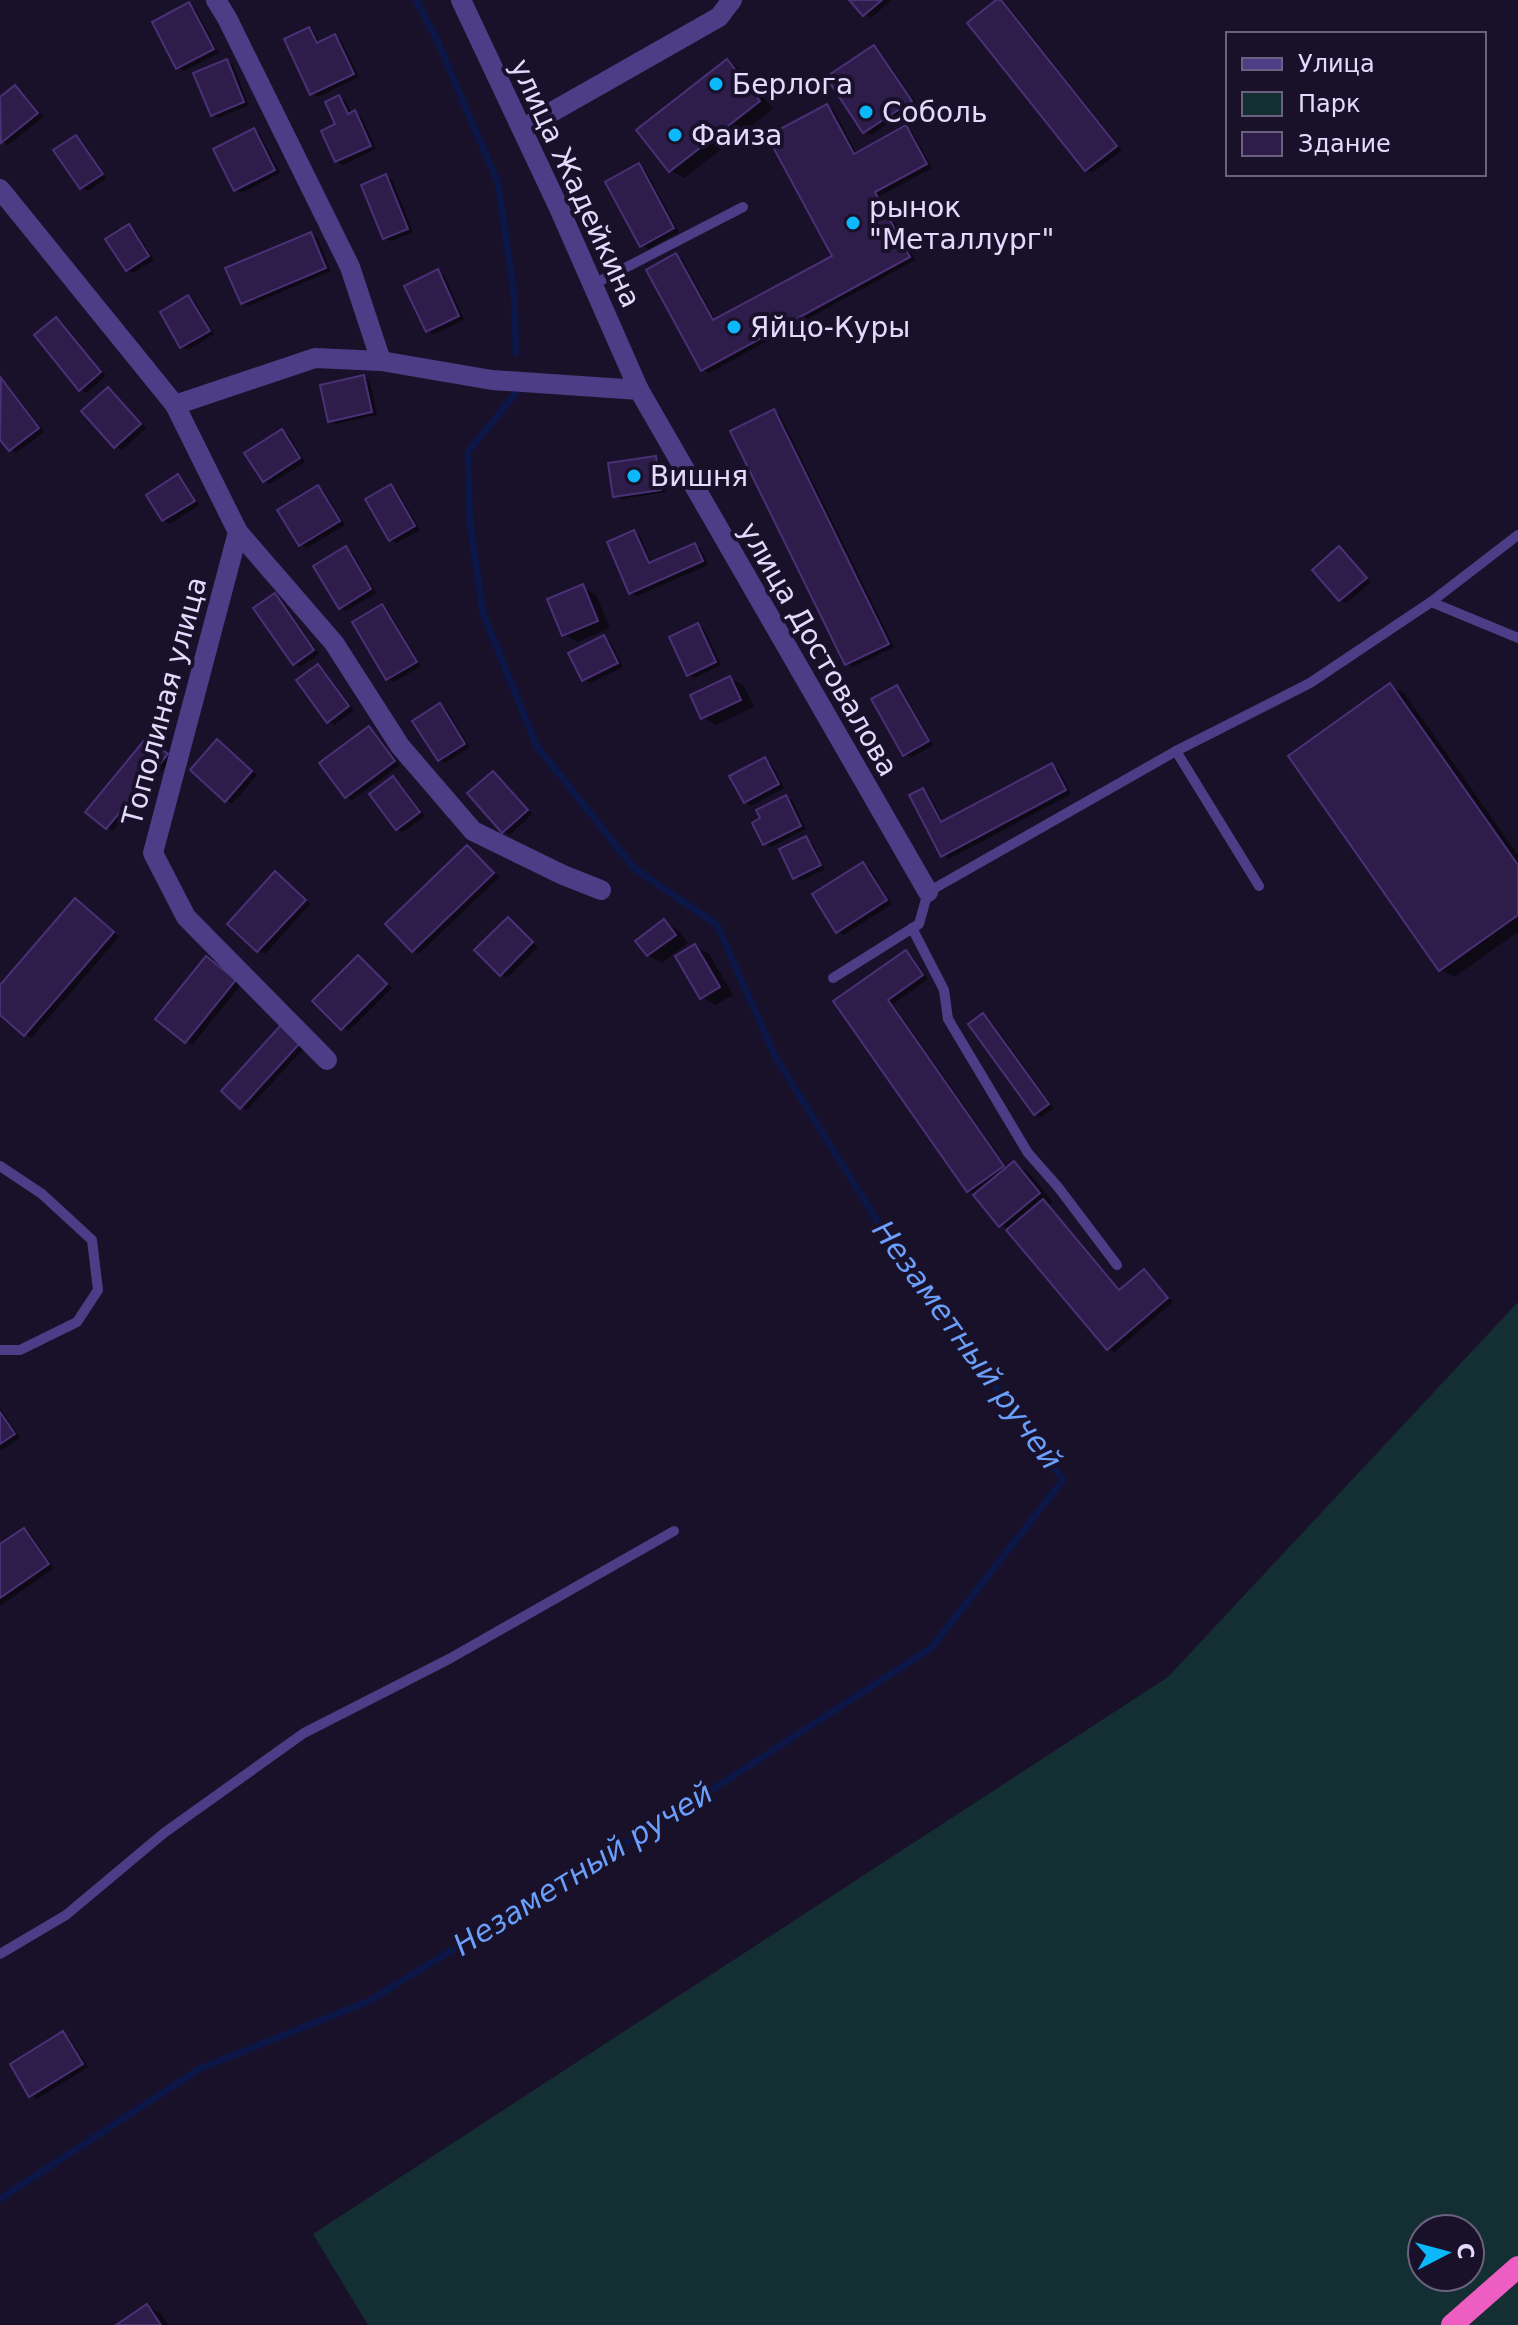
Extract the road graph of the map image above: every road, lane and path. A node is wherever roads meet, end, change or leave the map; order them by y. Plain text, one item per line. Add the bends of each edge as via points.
1 (216, 0) edge
2 (461, 0) edge
3 (732, 0) edge
4 (522, 129) junction
5 (0, 189) edge
6 (743, 207) dead end
7 (592, 285) junction
8 (381, 361) junction
9 (639, 390) junction
10 (175, 405) junction
11 (238, 532) junction
12 (1518, 535) edge
13 (1431, 602) junction
14 (1518, 638) edge
15 (1176, 751) junction
16 (1259, 886) dead end
17 (601, 890) dead end
18 (928, 892) junction
19 (912, 928) junction
20 (833, 978) dead end
21 (327, 1060) dead end
22 (0, 1166) edge
23 (1117, 1265) dead end
24 (0, 1350) edge
25 (674, 1531) dead end
26 (0, 1954) edge
27 (1518, 2267) edge
28 (1452, 2325) edge

1 - 8 street via 350,267
2 - 4 street, улица Жадейкина
3 - 4 street via 719,17
4 - 7 street, улица Жадейкина
5 - 10 street
6 - 7 lane
7 - 9 street, улица Жадейкина
8 - 9 street via 492,380
8 - 10 street via 315,358
9 - 18 street, улица Достовалова
10 - 11 street
11 - 17 street via 334,643 400,746 473,831
11 - 21 street, Тополиная улица via 153,853 186,917
12 - 13 lane
13 - 14 lane
13 - 15 lane via 1310,683
15 - 16 lane
15 - 18 lane
18 - 19 lane via 919,924
19 - 20 lane
19 - 23 lane via 944,990 948,1019 1028,1153
22 - 24 lane via 42,1194 92,1240 98,1290 77,1322 20,1350
25 - 26 lane via 449,1659 304,1733 164,1833 66,1915
27 - 28 highway

